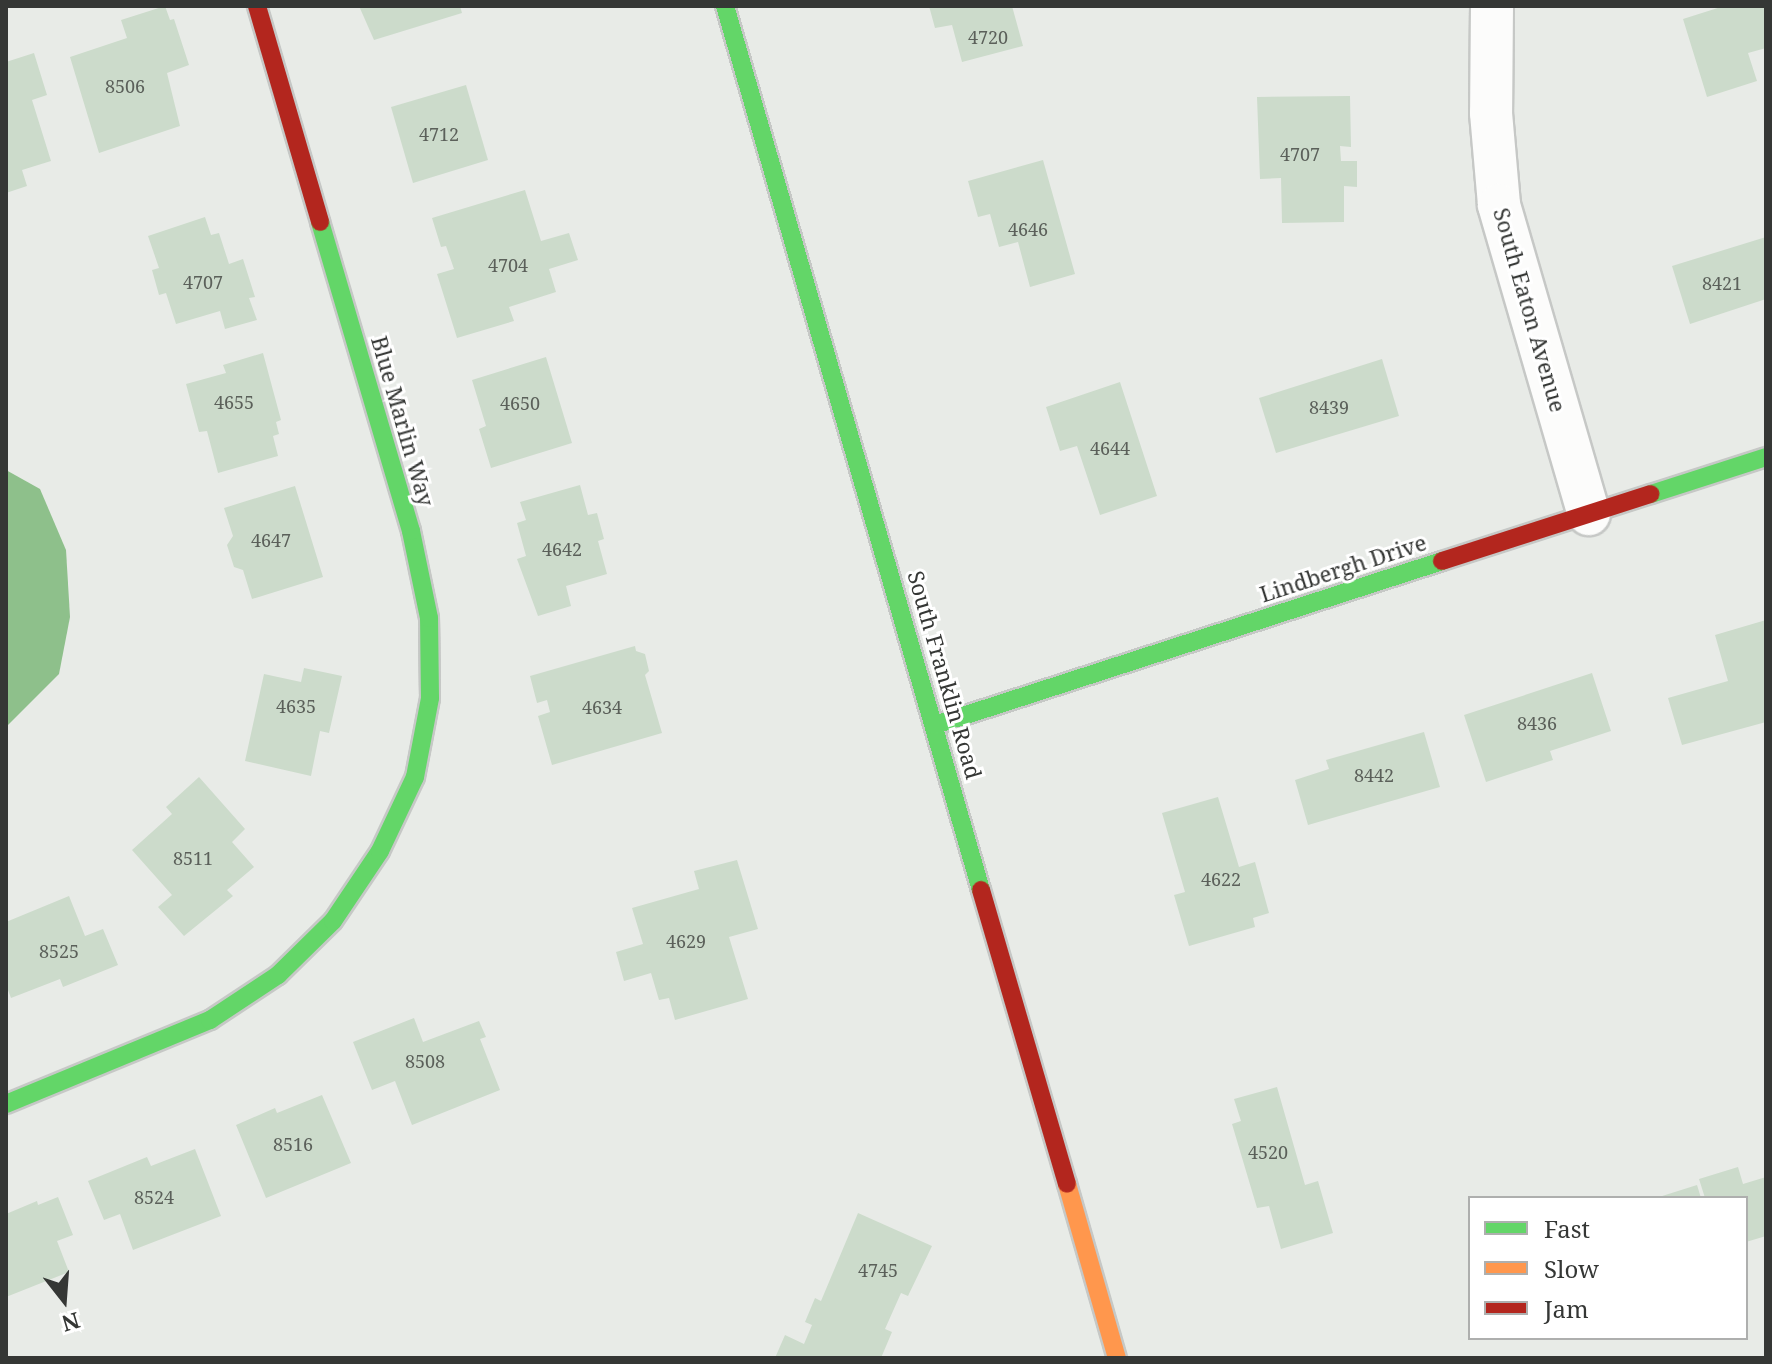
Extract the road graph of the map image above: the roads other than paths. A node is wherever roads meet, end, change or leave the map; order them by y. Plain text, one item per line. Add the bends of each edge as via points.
1 (257, 6) edge
2 (725, 6) edge
3 (1492, 6) edge
4 (1766, 457) edge
5 (1589, 514) junction
6 (935, 725) junction
7 (6, 1104) edge
8 (1117, 1358) edge

1 - 7 street, Blue Marlin Way via 411,531 429,618 430,698 415,777 380,851 333,921 278,975 210,1020
2 - 6 street, South Franklin Road
3 - 5 street, South Eaton Avenue via 1491,113 1499,205
4 - 5 street, Lindbergh Drive
5 - 6 street, Lindbergh Drive
6 - 8 street, South Franklin Road

